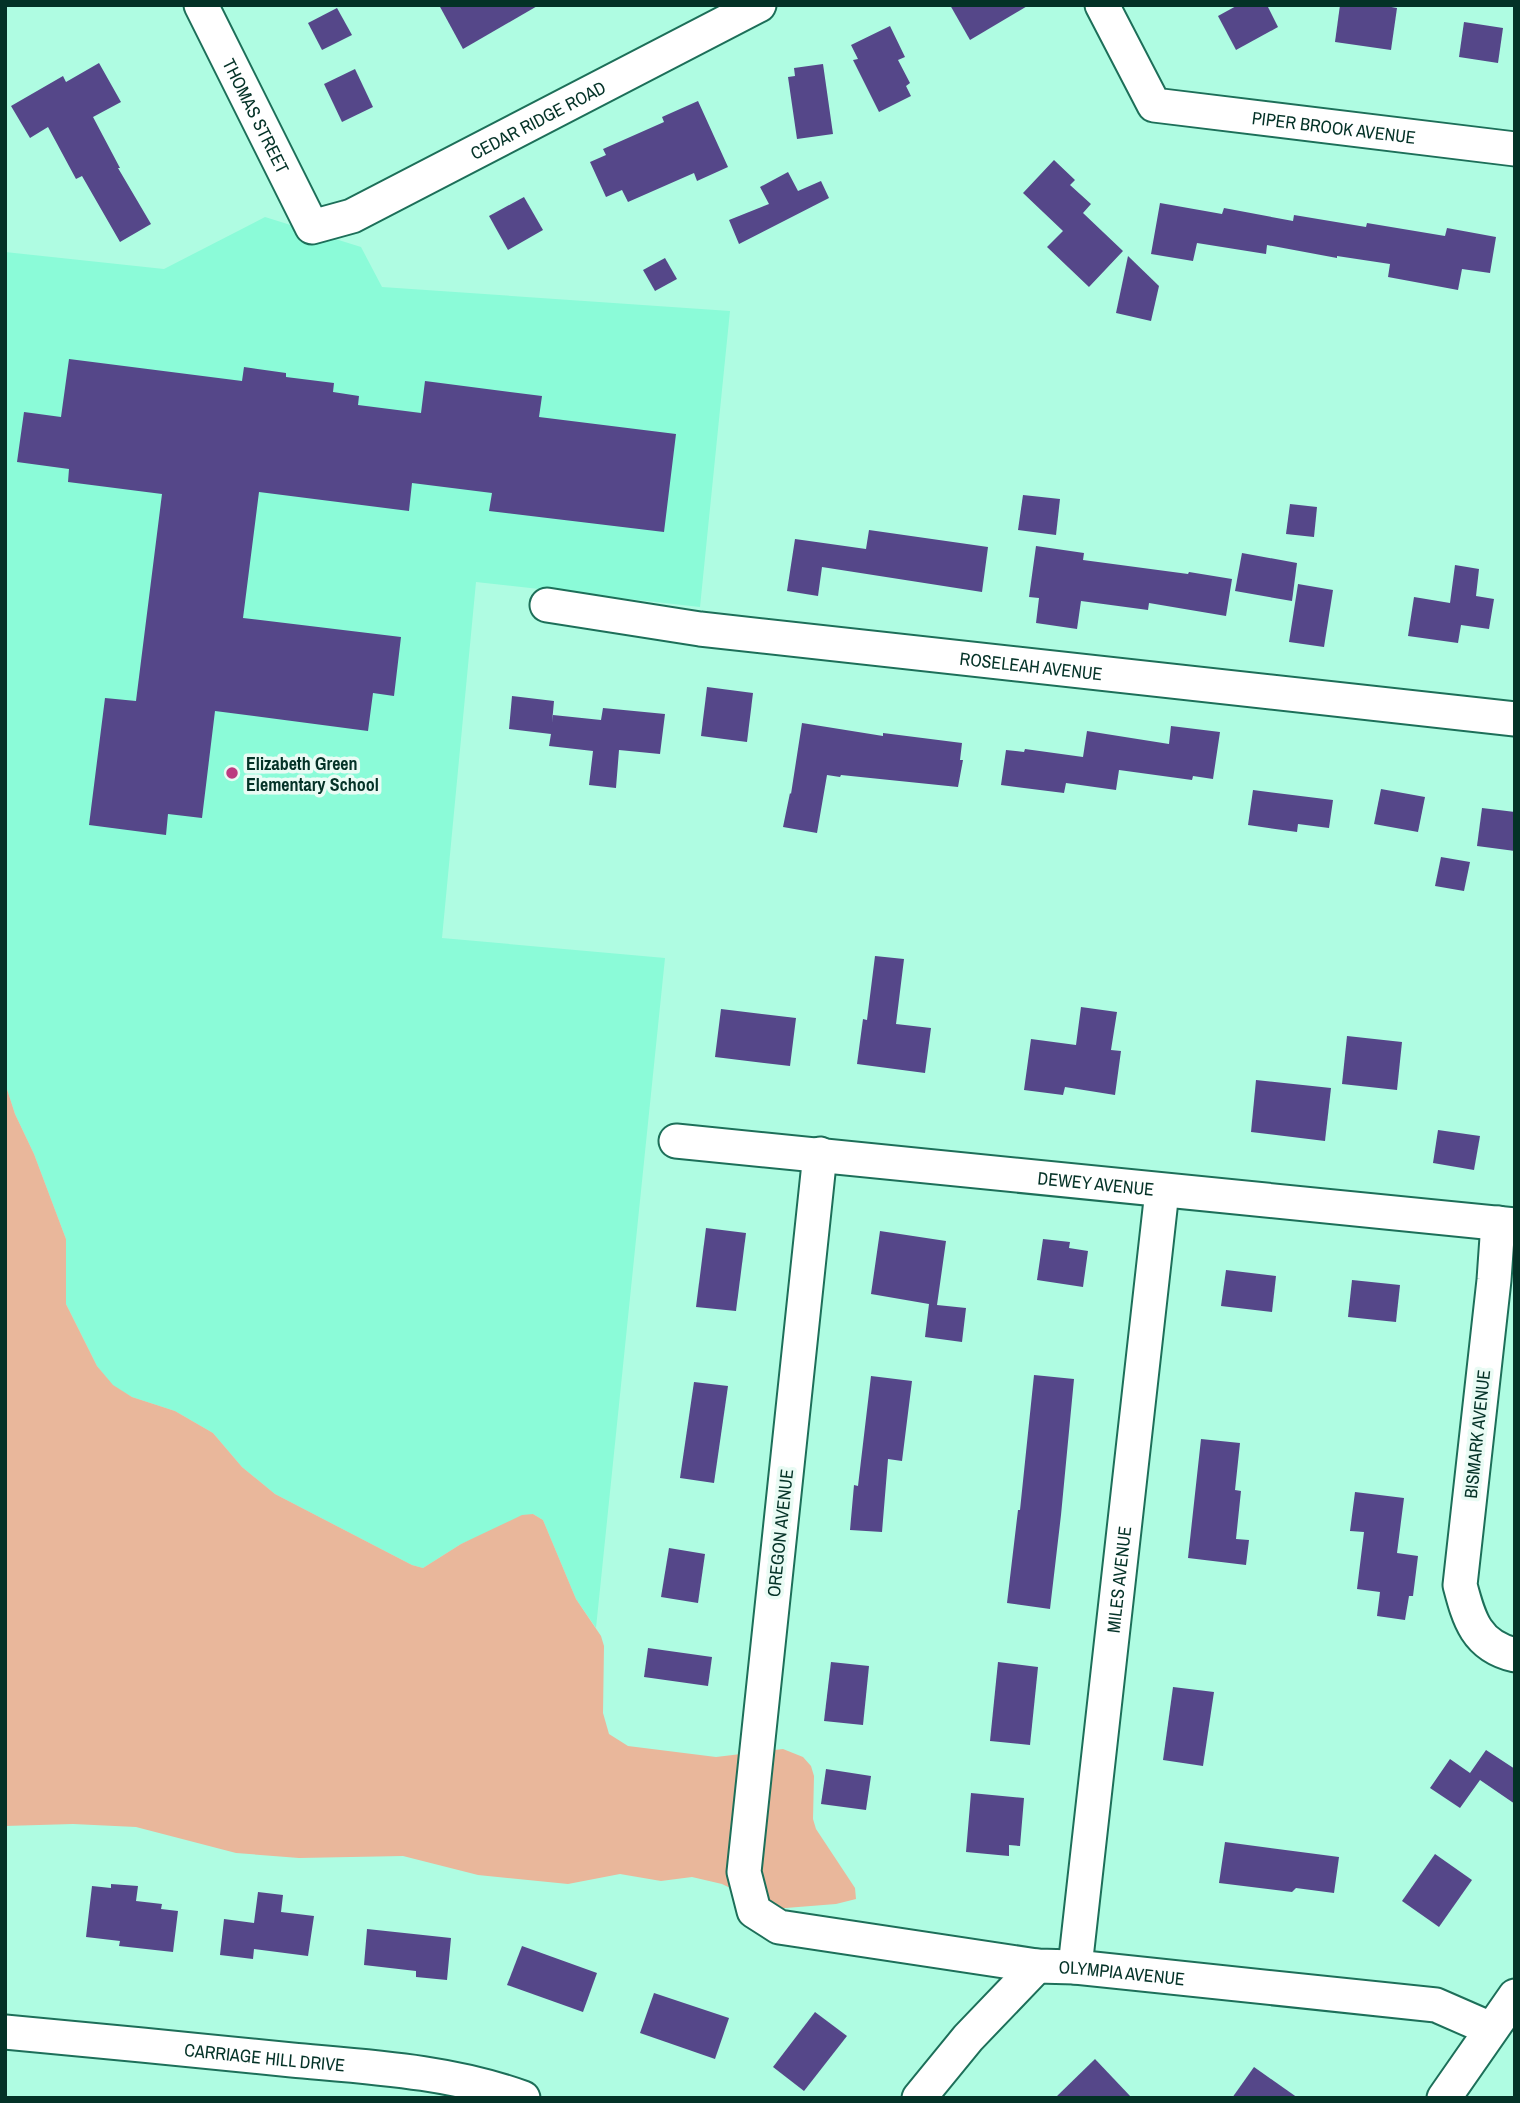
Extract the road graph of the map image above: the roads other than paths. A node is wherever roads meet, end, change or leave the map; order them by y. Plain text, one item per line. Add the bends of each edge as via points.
1 (201, 5) edge
2 (759, 5) edge
3 (1102, 5) edge
4 (1515, 149) edge
5 (312, 227) joint
6 (547, 604) dead end
7 (1515, 719) edge
8 (676, 1141) dead end
9 (820, 1154) junction
10 (1162, 1191) junction
11 (1506, 1224) edge
12 (1515, 1655) edge
13 (754, 1911) joint
14 (1037, 1965) junction
15 (1075, 1966) junction
16 (1515, 1996) edge
17 (1491, 2029) junction
18 (5, 2032) edge
19 (523, 2098) edge
20 (919, 2098) edge
21 (1444, 2098) edge

1 - 5 street, THOMAS STREET
2 - 5 street, CEDAR RIDGE ROAD via 352,216
3 - 4 street, PIPER BROOK AVENUE via 1154,105
6 - 7 street, ROSELEAH AVENUE via 700,629
8 - 9 street, DEWEY AVENUE
9 - 10 street, DEWEY AVENUE
9 - 13 street, OREGON AVENUE via 744,1872
10 - 11 street, DEWEY AVENUE
10 - 15 street, MILES AVENUE
11 - 12 street, BISMARK AVENUE via 1494,1280 1460,1585 1468,1615 1483,1640
13 - 14 street, OLYMPIA AVENUE via 779,1927
14 - 15 street, OLYMPIA AVENUE
14 - 20 street
15 - 17 street, OLYMPIA AVENUE via 1436,2005
16 - 17 street
17 - 21 street
18 - 19 street, CARRIAGE HILL DRIVE via 378,2068 442,2077

